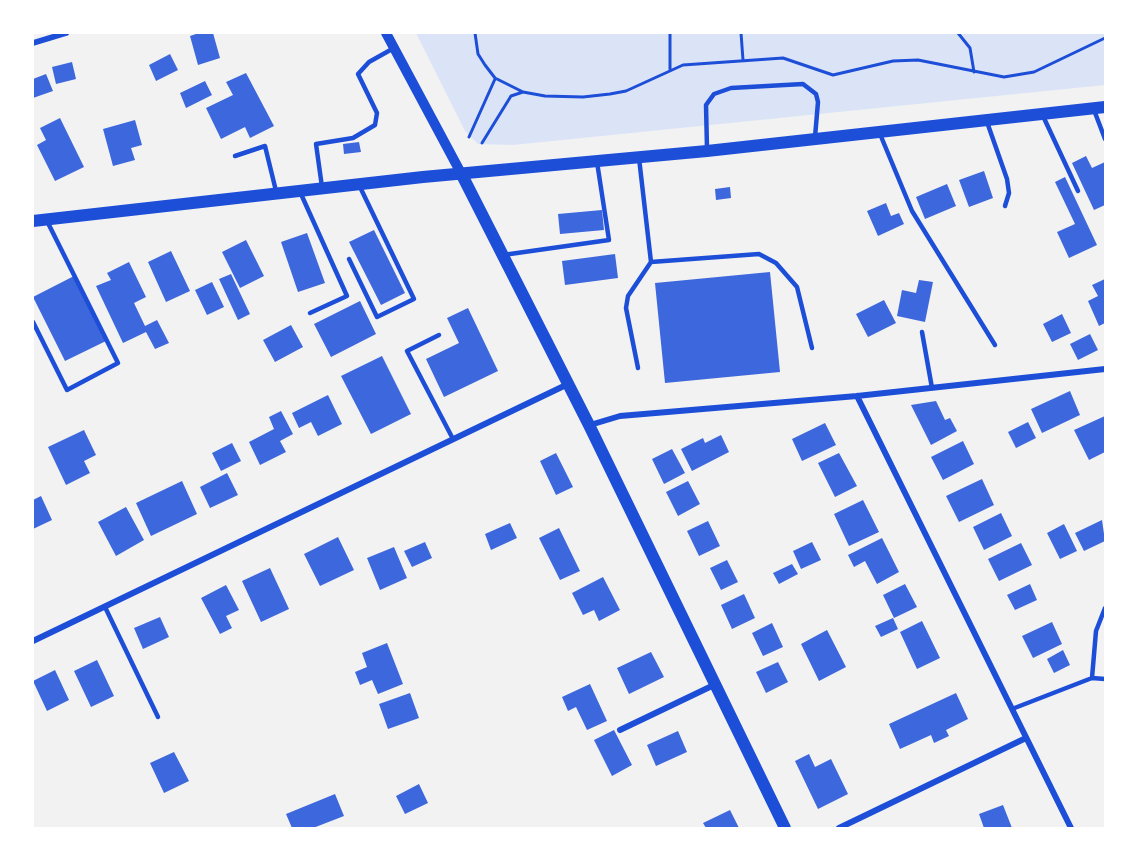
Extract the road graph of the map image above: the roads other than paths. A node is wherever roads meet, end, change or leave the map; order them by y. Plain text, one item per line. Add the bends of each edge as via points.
1 (66, 33) edge
2 (386, 33) edge
3 (33, 43) edge
4 (394, 48) junction
5 (1099, 107) edge
6 (1042, 114) junction
7 (986, 120) junction
8 (879, 132) junction
9 (815, 139) junction
10 (1105, 139) edge
11 (707, 152) junction
12 (235, 156) dead end
13 (639, 158) junction
14 (597, 162) junction
15 (462, 175) junction
16 (358, 184) junction
17 (322, 189) junction
18 (300, 191) junction
19 (1078, 191) dead end
20 (277, 194) junction
21 (1005, 206) dead end
22 (46, 220) junction
23 (33, 221) edge
24 (503, 255) junction
25 (349, 259) dead end
26 (651, 262) junction
27 (310, 313) dead end
28 (33, 322) edge
29 (922, 332) dead end
30 (439, 335) dead end
31 (994, 345) dead end
32 (812, 348) dead end
33 (638, 368) dead end
34 (1105, 369) edge
35 (566, 385) junction
36 (932, 388) junction
37 (857, 396) junction
38 (589, 425) junction
39 (453, 439) junction
40 (105, 607) junction
41 (1105, 608) edge
42 (33, 641) edge
43 (1092, 678) junction
44 (1105, 679) edge
45 (714, 685) junction
46 (1012, 709) junction
47 (158, 717) dead end
48 (620, 730) dead end
49 (1026, 738) junction
50 (785, 828) edge
51 (839, 828) edge
52 (1071, 828) edge

1 - 3 street
2 - 4 street
4 - 15 street
4 - 17 lane via 369,62 358,74 377,113 375,125 353,138 316,144
5 - 6 main road
5 - 10 lane
6 - 7 main road
6 - 19 lane
7 - 8 main road
7 - 21 lane via 1007,179
8 - 9 main road
8 - 31 lane via 912,211
9 - 11 main road
9 - 11 lane via 818,102 816,94 803,84 731,88 714,94 706,105
11 - 13 main road
12 - 20 lane via 265,146
13 - 14 main road
13 - 26 lane
14 - 15 main road
14 - 24 lane via 609,240
15 - 16 main road
15 - 24 main road
16 - 17 main road
16 - 25 lane via 414,299 377,317
17 - 18 main road
18 - 20 main road
18 - 27 lane via 347,296
20 - 22 main road
22 - 23 main road
22 - 28 lane via 118,363 67,390
24 - 35 main road
26 - 32 lane via 759,254 776,263 796,287
26 - 33 lane via 628,296 626,308
29 - 36 lane
30 - 39 lane via 407,351
34 - 36 street
35 - 38 main road
35 - 39 street
36 - 37 street
37 - 38 street via 620,416
37 - 46 street
38 - 45 main road
39 - 40 street
40 - 42 street
40 - 47 lane
41 - 43 lane via 1096,631
43 - 44 lane
43 - 46 lane
45 - 48 street
45 - 50 main road
46 - 49 street
49 - 51 street
49 - 52 street

